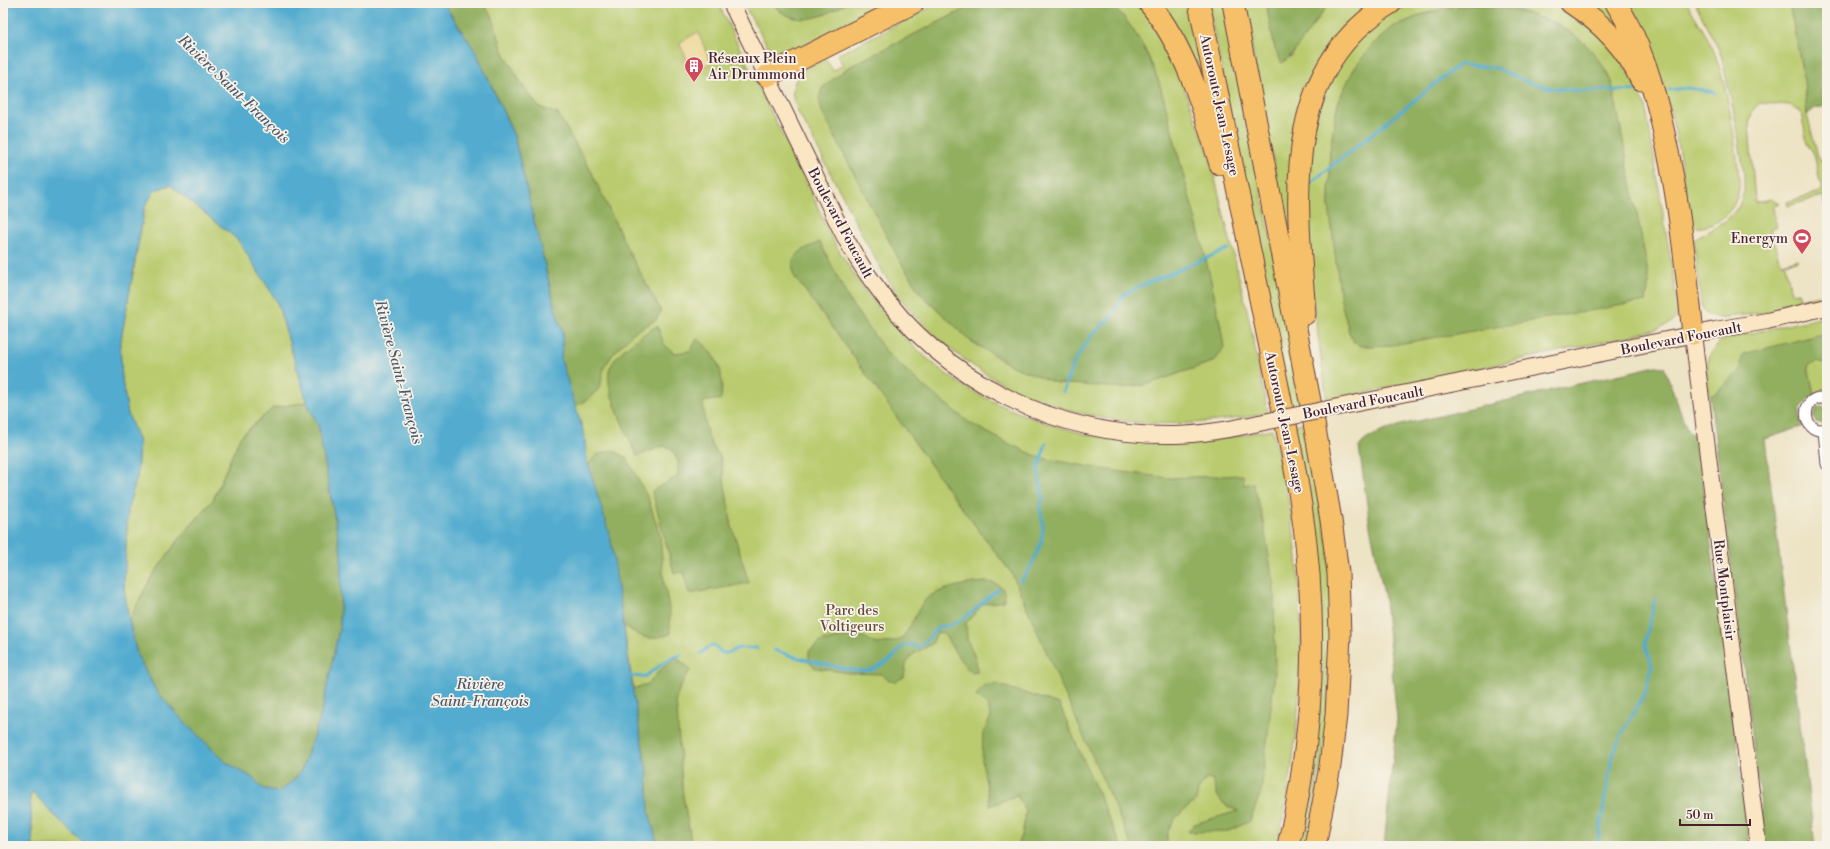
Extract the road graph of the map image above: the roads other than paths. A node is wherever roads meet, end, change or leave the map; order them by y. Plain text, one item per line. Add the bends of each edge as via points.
1 (731, 3) edge
2 (913, 3) edge
3 (1150, 3) edge
4 (1199, 3) edge
5 (1233, 3) edge
6 (1391, 3) edge
7 (1571, 3) edge
8 (1616, 3) edge
9 (767, 76) junction
10 (1665, 138) junction
11 (1258, 289) junction
12 (1827, 307) edge
13 (1693, 334) junction
14 (1827, 399) edge
15 (1311, 406) junction
16 (1825, 430) edge
17 (1827, 464) edge
18 (1288, 846) edge
19 (1315, 846) edge
20 (1758, 846) edge

1 - 9 street, Boulevard Foucault
2 - 9 highway
3 - 11 highway via 1172,36 1195,86
4 - 11 highway, Autoroute Jean-Lesage
5 - 15 highway, Autoroute Jean-Lesage
6 - 15 highway via 1360,26 1335,54 1315,92 1303,136 1299,162 1298,208
7 - 10 highway via 1606,29 1625,52 1638,73
8 - 10 highway via 1634,35 1645,62
9 - 13 street, Boulevard Foucault, bridge via 843,232 867,274 887,302 932,348 959,369 996,392 1066,421 1104,430 1141,434 1179,435 1210,432
10 - 13 highway via 1673,174
11 - 18 highway, Autoroute Jean-Lesage via 1301,500 1311,587 1312,655 1309,717 1301,780
12 - 13 street, Boulevard Foucault
13 - 20 street, Rue Montplaisir
14 - 16 street via 1813,400 1806,414 1813,428
15 - 19 highway, Autoroute Jean-Lesage via 1334,536 1340,618 1335,734
16 - 17 street

